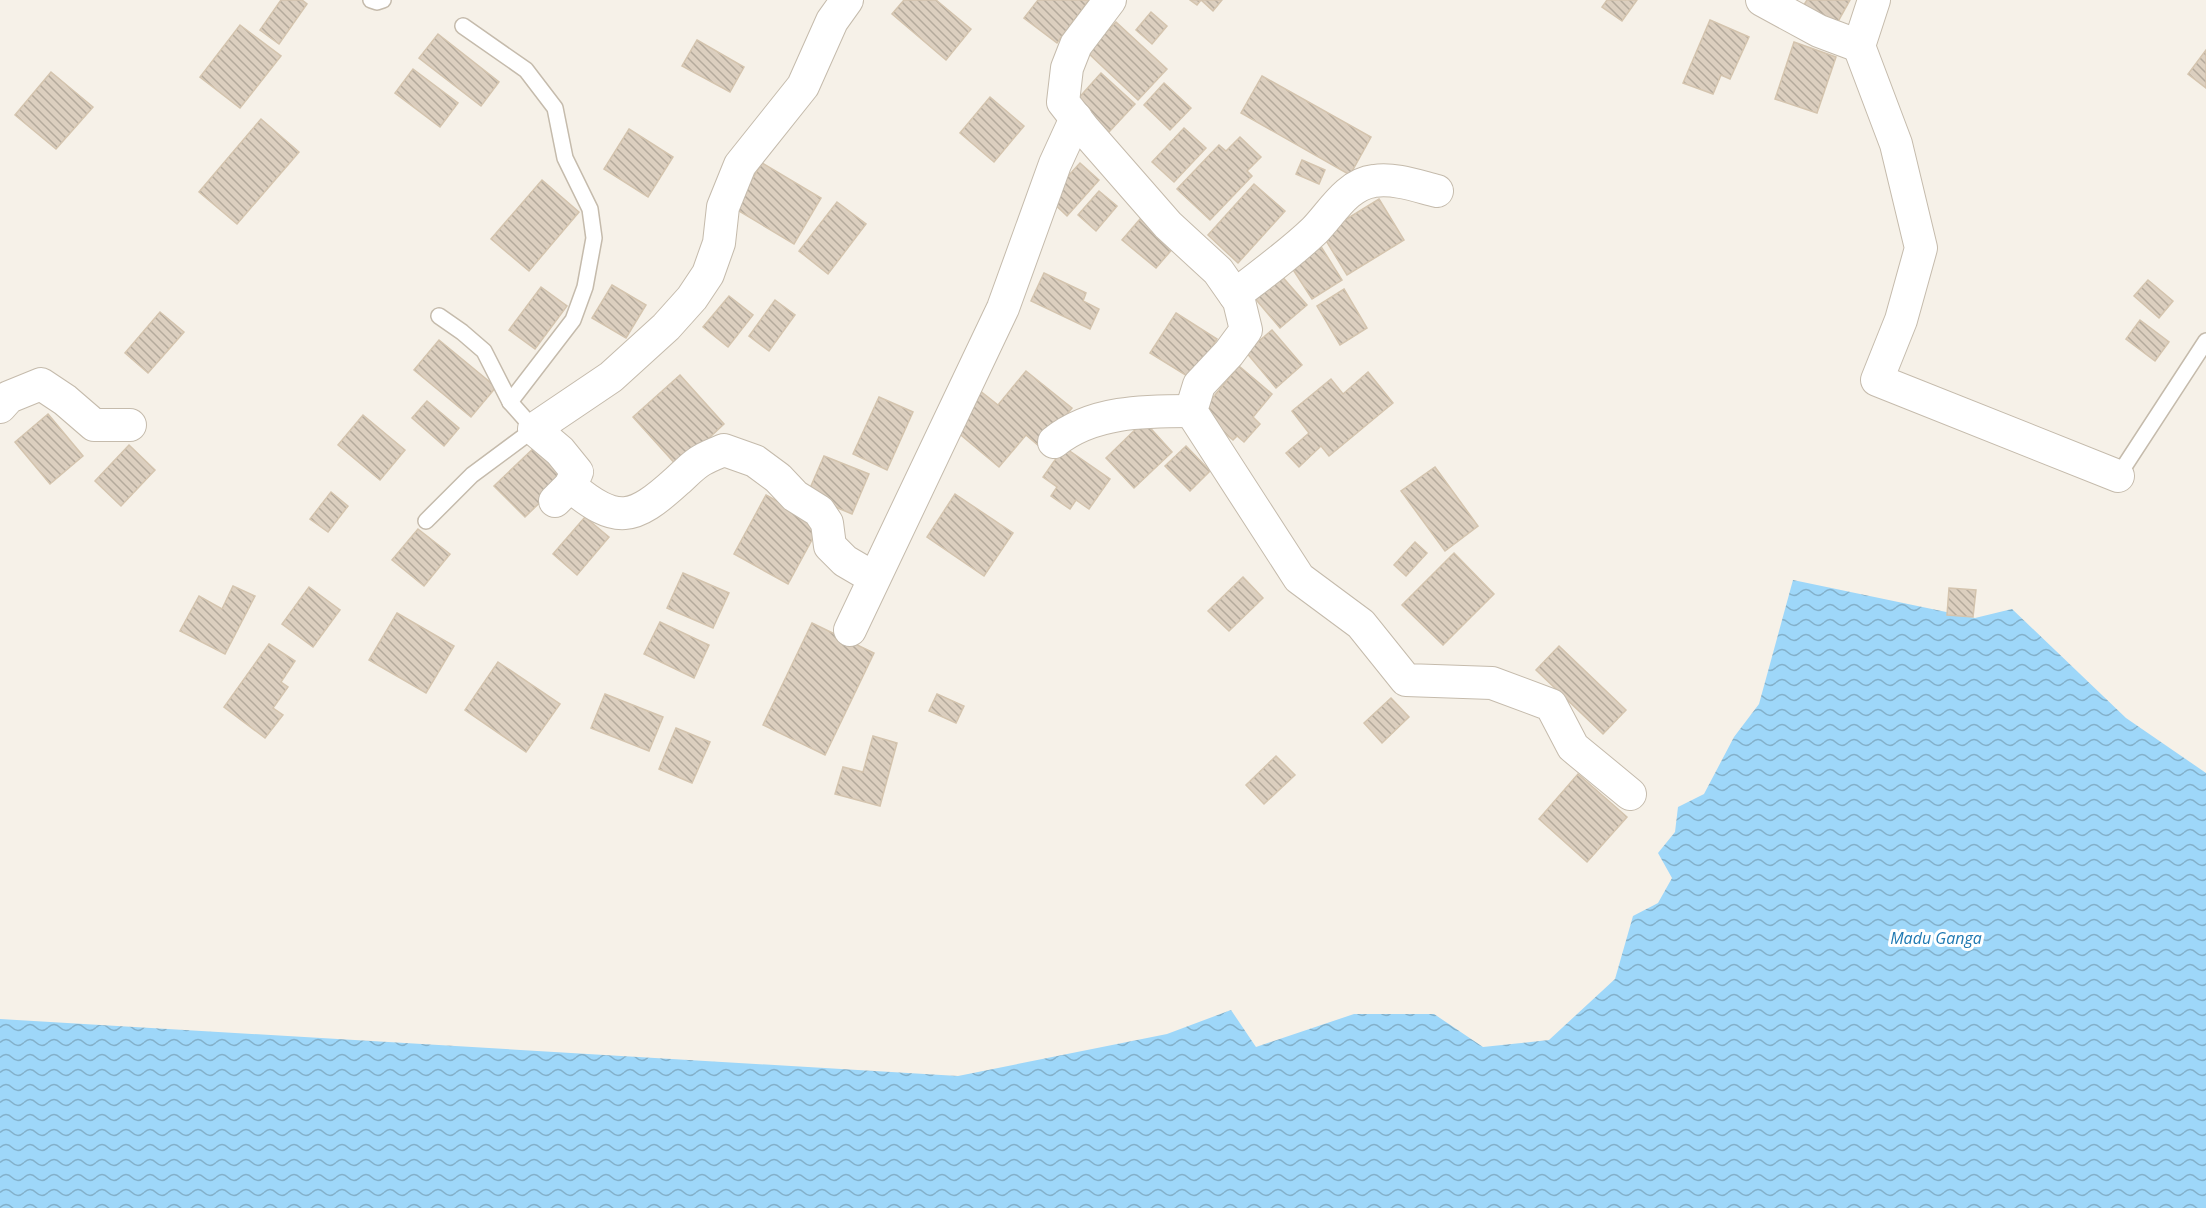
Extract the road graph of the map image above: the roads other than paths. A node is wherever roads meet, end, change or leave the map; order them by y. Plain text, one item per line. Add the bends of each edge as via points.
1 (371, 0) edge
2 (382, 0) edge
3 (847, 0) edge
4 (1110, 0) edge
5 (1762, 0) edge
6 (1874, 0) edge
7 (463, 26) dead end
8 (1859, 46) junction
9 (1076, 118) junction
10 (1437, 191) dead end
11 (1235, 295) junction
12 (439, 316) dead end
13 (2206, 341) edge
14 (510, 402) junction
15 (0, 407) edge
16 (1191, 411) junction
17 (130, 425) dead end
18 (534, 429) junction
19 (1054, 442) dead end
20 (2118, 476) joint
21 (426, 521) dead end
22 (874, 578) junction
23 (850, 630) dead end
24 (1630, 794) dead end

1 - 2 lane
3 - 18 street via 832,21 803,86 740,165 723,207 719,243 708,274 692,298 611,376
4 - 9 street via 1076,45 1067,68 1063,102
5 - 8 street via 1819,31
6 - 8 street
7 - 14 lane via 526,70 555,108 565,158 590,209 594,238 585,286 573,320
8 - 20 street via 1896,144 1921,248 1900,320 1876,380
9 - 11 street via 1168,225 1218,271
9 - 22 street via 1055,164 1003,308
10 - 11 street via 1390,180 1360,186 1315,230
11 - 16 street via 1246,330 1199,385
12 - 14 lane via 484,351
13 - 20 lane
14 - 18 lane
15 - 17 street via 9,397 41,384 94,425
16 - 19 street via 1152,411 1104,418 1084,423
16 - 24 street via 1299,578 1361,624 1406,680 1492,683 1551,705 1574,747
18 - 21 lane via 472,475
18 - 22 street via 577,472 562,493 616,514 638,511 659,498 701,460 724,450 755,461 819,511 827,523 830,546 845,561
22 - 23 street

